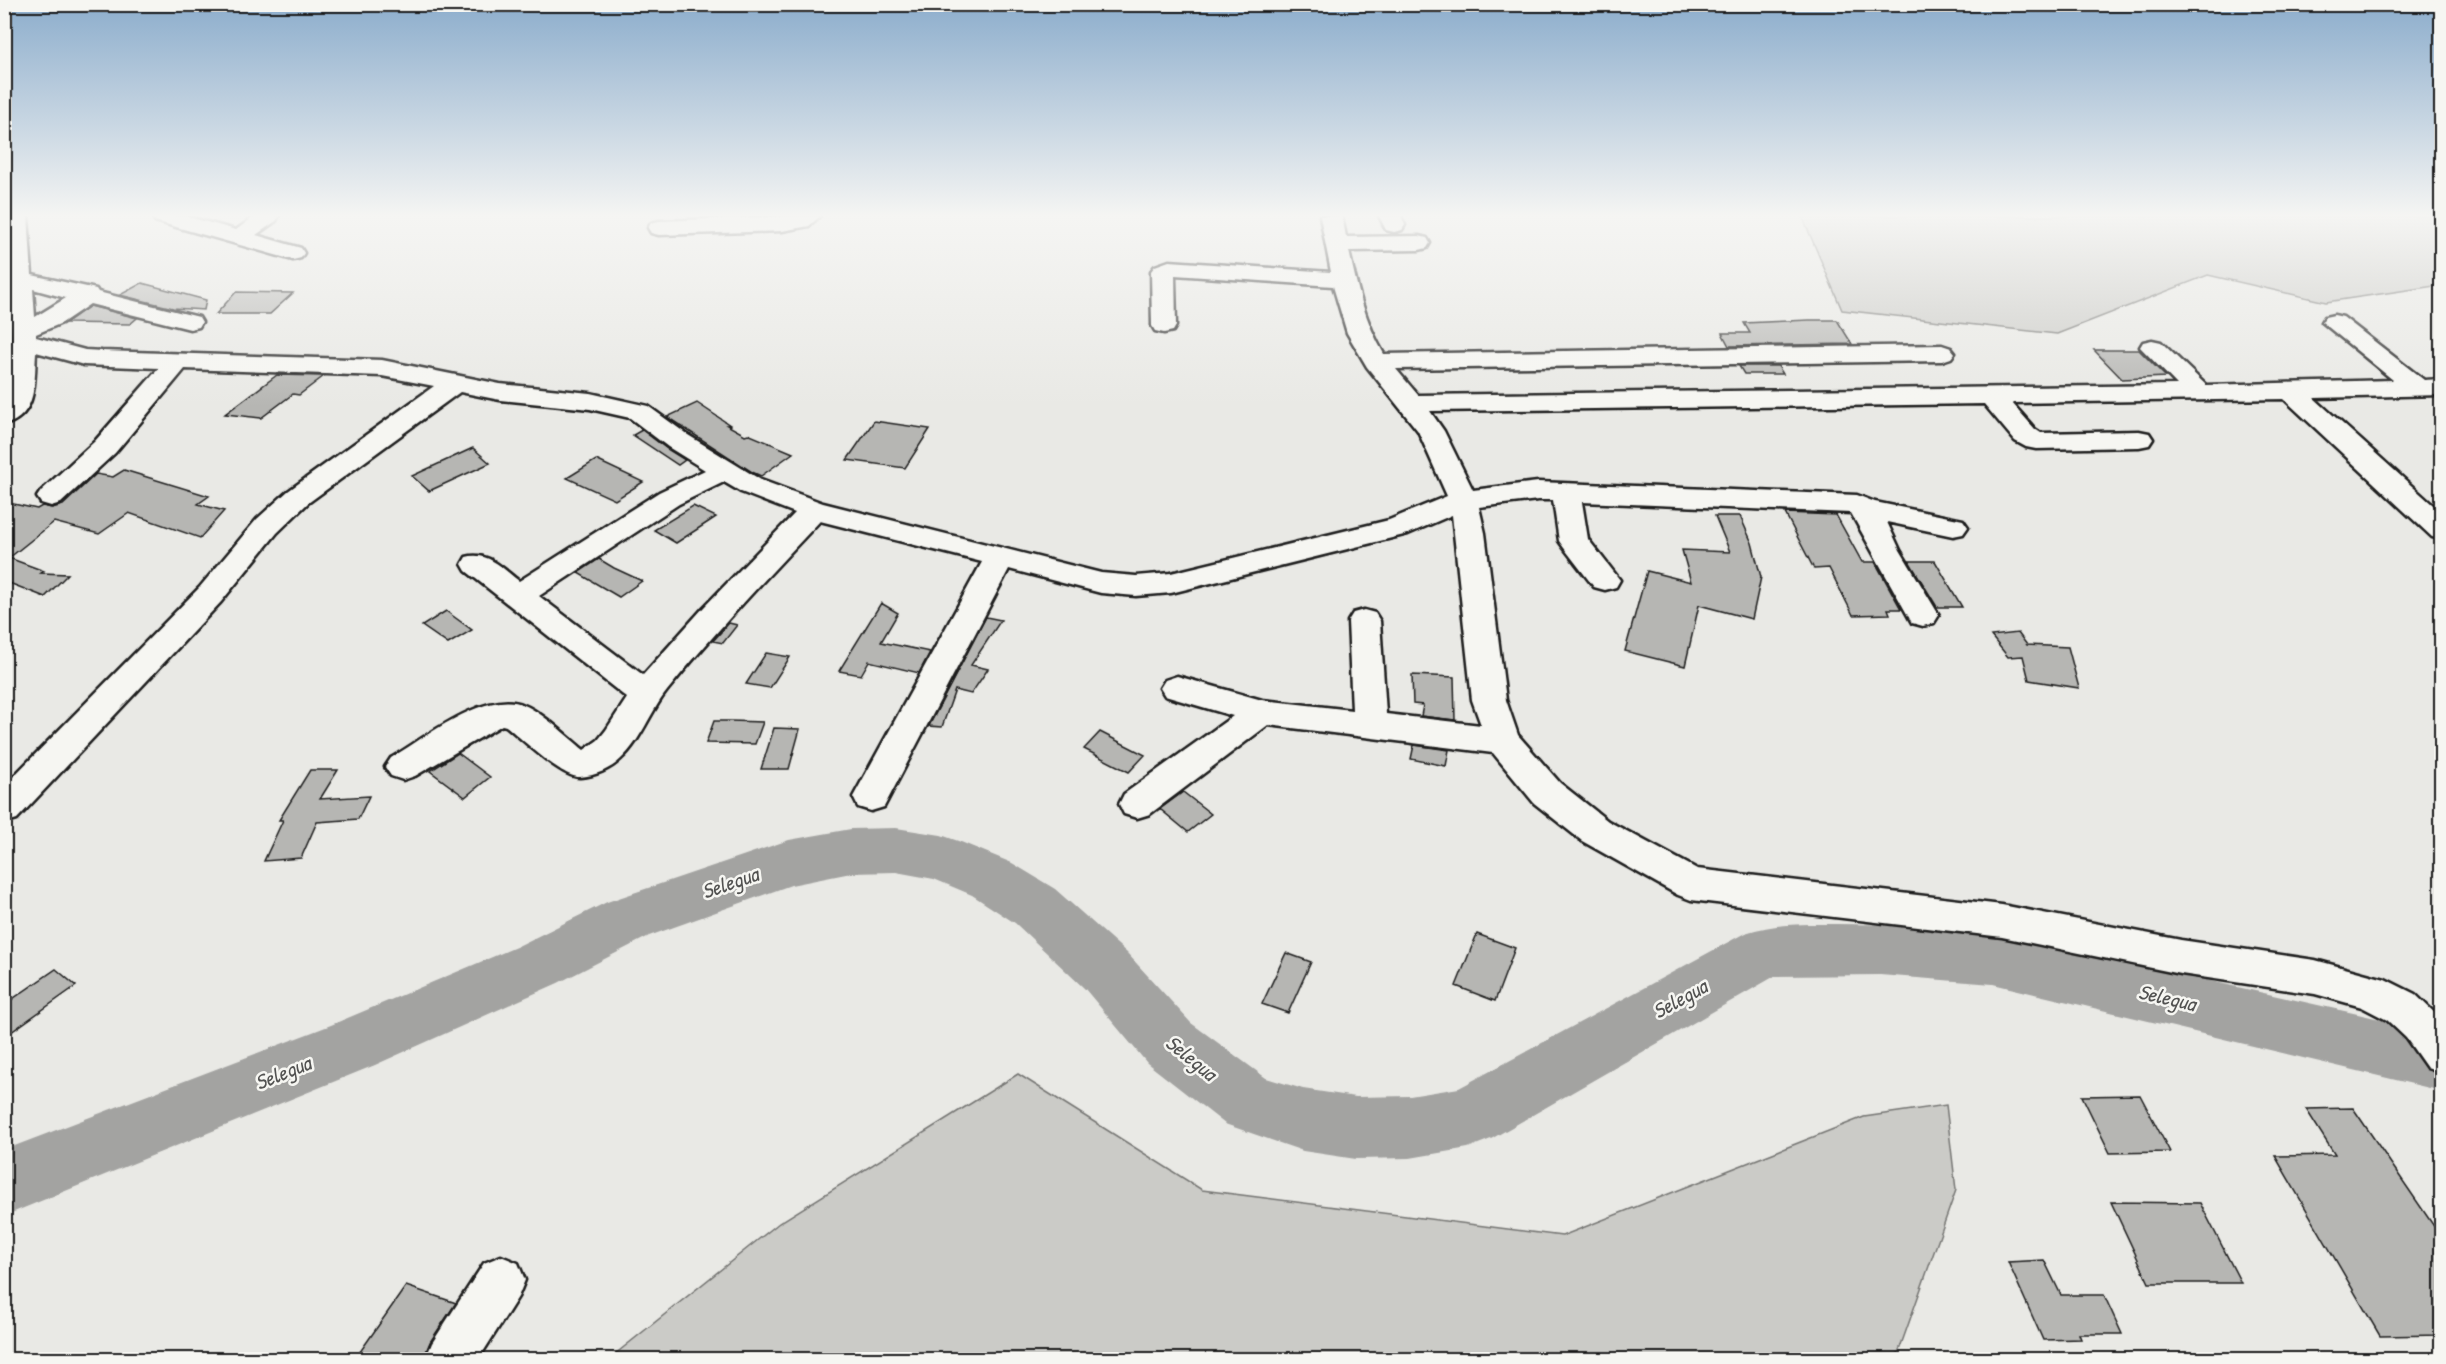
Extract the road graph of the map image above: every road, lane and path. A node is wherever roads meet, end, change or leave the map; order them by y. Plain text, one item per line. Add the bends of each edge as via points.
1 (20, 279) edge
2 (23, 280) edge
3 (1163, 280) edge
4 (1339, 280) edge
5 (1344, 280) joint
6 (88, 294) junction
7 (190, 322) dead end
8 (2334, 322) dead end
9 (1164, 326) dead end
10 (24, 335) junction
11 (2152, 347) dead end
12 (1942, 353) dead end
13 (178, 362) junction
14 (1376, 362) junction
15 (455, 383) junction
16 (2433, 389) edge
17 (2291, 391) junction
18 (2199, 393) junction
19 (1991, 395) junction
20 (1411, 403) junction
21 (4, 417) edge
22 (2139, 439) dead end
23 (727, 471) junction
24 (1566, 492) junction
25 (51, 497) dead end
26 (1463, 500) junction
27 (1866, 509) junction
28 (814, 510) junction
29 (1953, 527) dead end
30 (2442, 530) edge
31 (1000, 557) junction
32 (477, 564) dead end
33 (1605, 580) dead end
34 (519, 596) junction
35 (1923, 615) dead end
36 (1364, 621) dead end
37 (1177, 687) dead end
38 (646, 695) junction
39 (1262, 712) junction
40 (1370, 724) junction
41 (1503, 741) junction
42 (404, 767) dead end
43 (871, 797) dead end
44 (1137, 804) dead end
45 (4, 809) edge
46 (2432, 1031) edge
47 (501, 1280) dead end
48 (449, 1359) edge

1 - 10 street
2 - 6 street
3 - 9 street
4 - 5 street
5 - 14 street via 1359,333
6 - 7 street
6 - 10 street
8 - 16 street
10 - 13 street via 84,357
10 - 21 street via 20,400
11 - 18 street
12 - 14 street
13 - 15 street via 382,368
13 - 25 street via 105,447
14 - 20 street
15 - 23 street via 590,401 639,412
15 - 45 street via 298,497 267,526 210,595
16 - 17 street
17 - 18 street
17 - 30 street
18 - 19 street
19 - 20 street
19 - 22 street via 2025,435 2036,441
20 - 26 street via 1431,431
23 - 28 street via 751,486
23 - 34 street via 669,498
24 - 26 street via 1538,491
24 - 27 street via 1857,504
24 - 33 street via 1574,541
26 - 31 street via 1398,527 1170,583 1101,583
26 - 41 street via 1489,700
27 - 29 street
27 - 35 street
28 - 31 street
28 - 38 street via 705,625
31 - 43 street
32 - 34 street
34 - 38 street
36 - 40 street
37 - 39 street
38 - 42 street via 614,746 589,764 578,764 514,714 502,712 488,716
39 - 40 street
39 - 44 street
40 - 41 street
41 - 46 street via 1547,793 1595,831 1691,884 2002,921 2181,957 2315,976 2371,992 2401,1007
47 - 48 street

